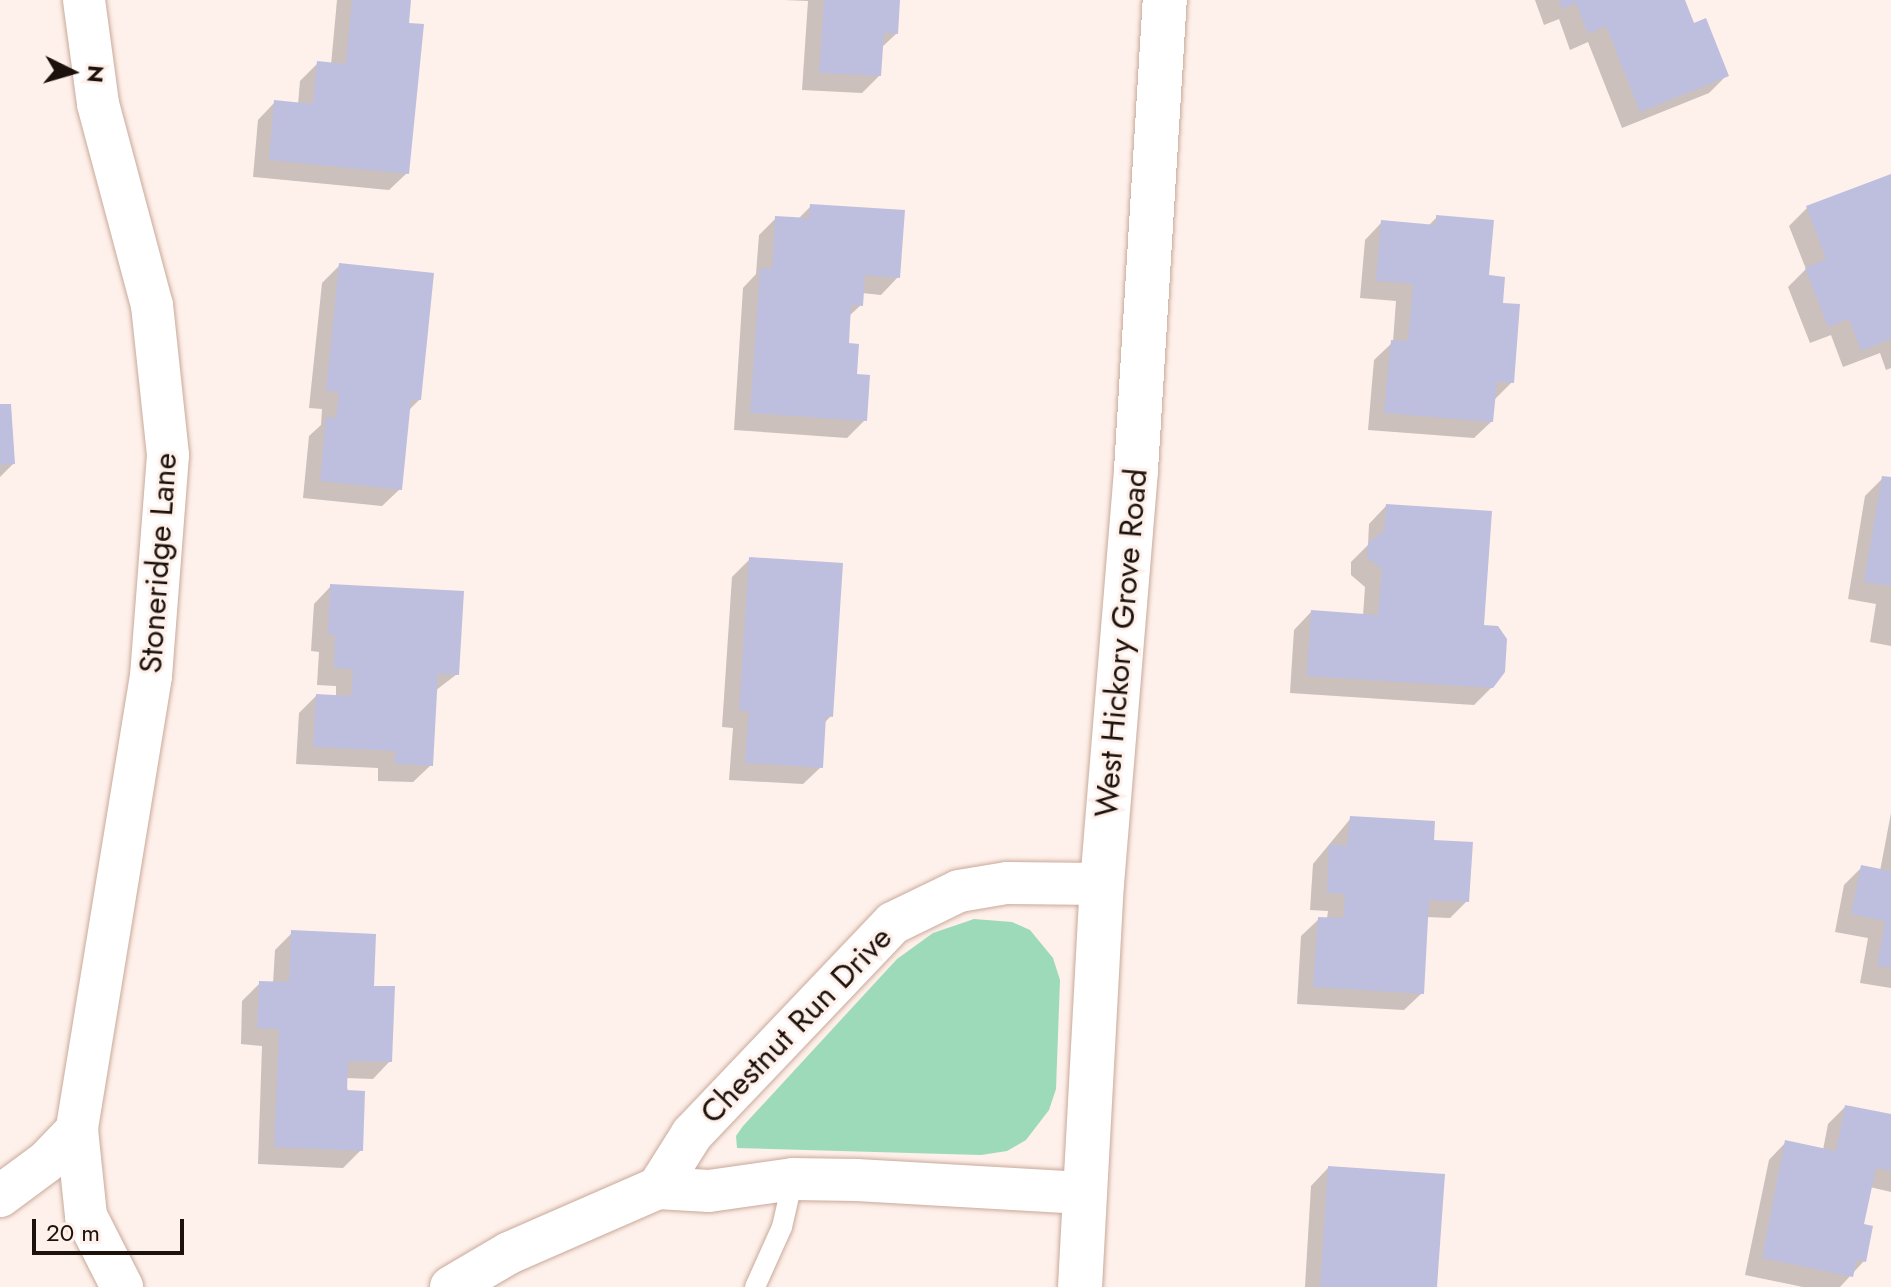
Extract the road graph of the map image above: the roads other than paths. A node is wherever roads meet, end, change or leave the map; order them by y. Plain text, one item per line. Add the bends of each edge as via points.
1 (84, 0) edge
2 (1165, 0) edge
3 (1102, 884) junction
4 (77, 1130) junction
5 (793, 1179) junction
6 (658, 1188) junction
7 (1084, 1193) junction
8 (0, 1196) edge
9 (122, 1287) edge
10 (451, 1287) edge
11 (755, 1287) edge
12 (1080, 1287) edge

1 - 4 street, Stoneridge Lane via 98,104 152,305 168,455 151,676
2 - 3 street, West Hickory Grove Road via 1136,470
3 - 6 street, Chestnut Run Drive via 1007,883 959,891 893,923 692,1134
3 - 7 street, West Hickory Grove Road
4 - 8 street via 46,1162
4 - 9 street, Stoneridge Lane via 86,1216
5 - 6 street via 709,1191
5 - 7 street
5 - 11 lane via 782,1227
6 - 10 street via 509,1253
7 - 12 street, West Hickory Grove Road

